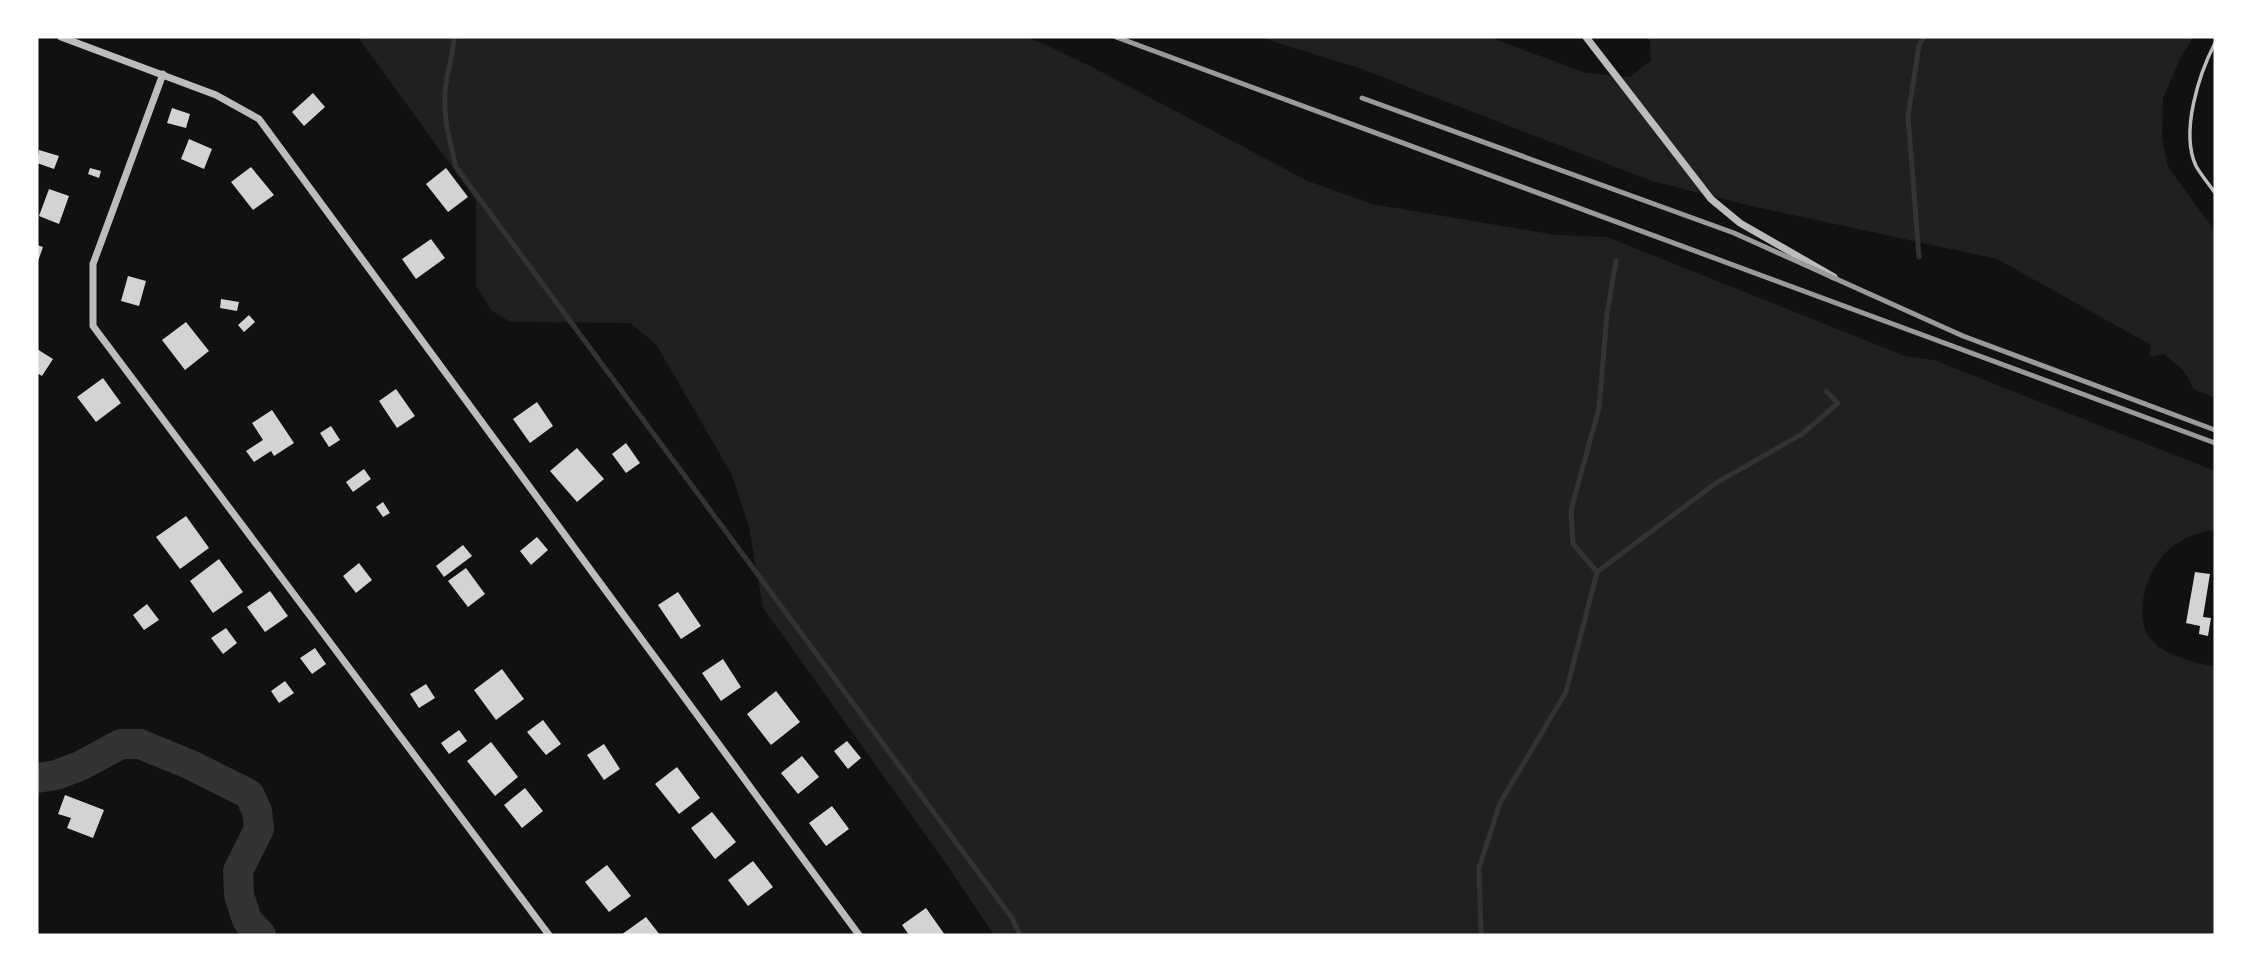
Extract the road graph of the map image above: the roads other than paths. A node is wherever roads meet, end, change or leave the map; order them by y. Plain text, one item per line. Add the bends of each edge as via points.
1 (61, 37) edge
2 (1586, 37) edge
3 (2215, 43) edge
4 (163, 74) junction
5 (2215, 193) edge
6 (1834, 276) dead end
7 (549, 935) edge
8 (859, 935) edge

1 - 4 street
2 - 6 street via 1711,200 1740,223
3 - 5 lane via 2194,103 2189,136 2196,165
4 - 7 street via 93,264 93,326
4 - 8 street via 216,94 260,119

